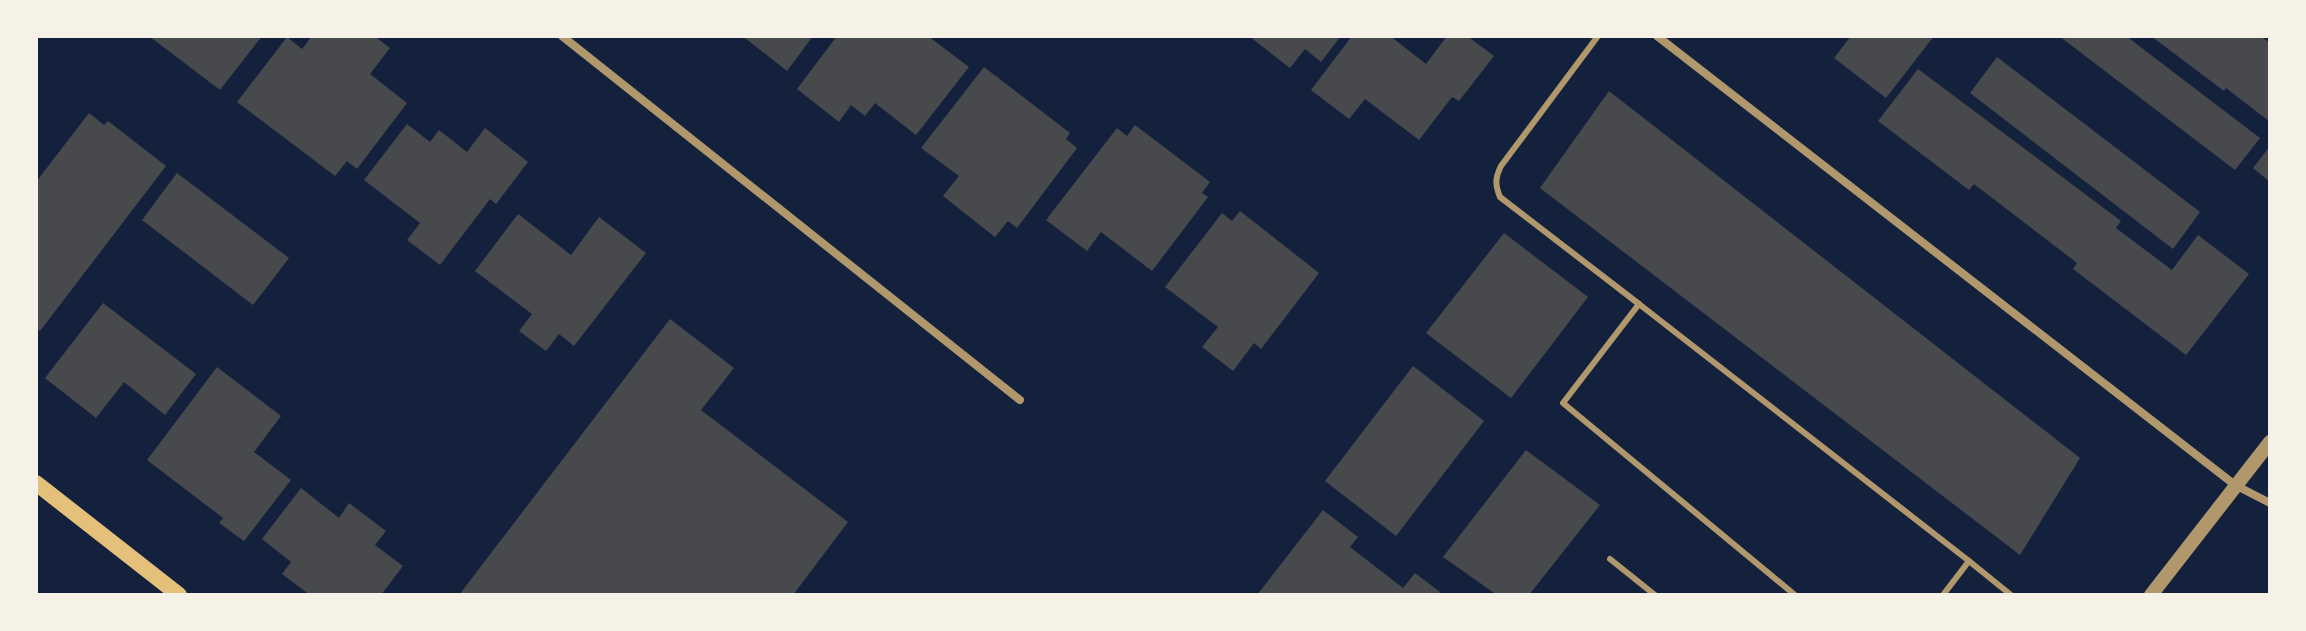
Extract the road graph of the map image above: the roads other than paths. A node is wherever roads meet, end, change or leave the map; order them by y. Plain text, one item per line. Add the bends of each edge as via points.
1 (562, 36) edge
2 (1598, 36) edge
3 (1657, 36) edge
4 (1639, 304) junction
5 (1020, 400) dead end
6 (2270, 442) edge
7 (36, 483) edge
8 (2235, 485) junction
9 (2270, 503) edge
10 (1610, 559) dead end
11 (1969, 561) junction
12 (179, 595) edge
13 (1655, 595) edge
14 (1795, 595) edge
15 (1943, 595) edge
16 (2011, 595) edge
17 (2151, 595) edge

1 - 5 street
2 - 4 lane via 1501,166 1496,186 1500,197
3 - 8 street
4 - 11 lane
4 - 14 lane via 1563,403
6 - 8 street
7 - 12 main road
8 - 9 street
8 - 17 street
10 - 13 lane
11 - 15 lane
11 - 16 lane

